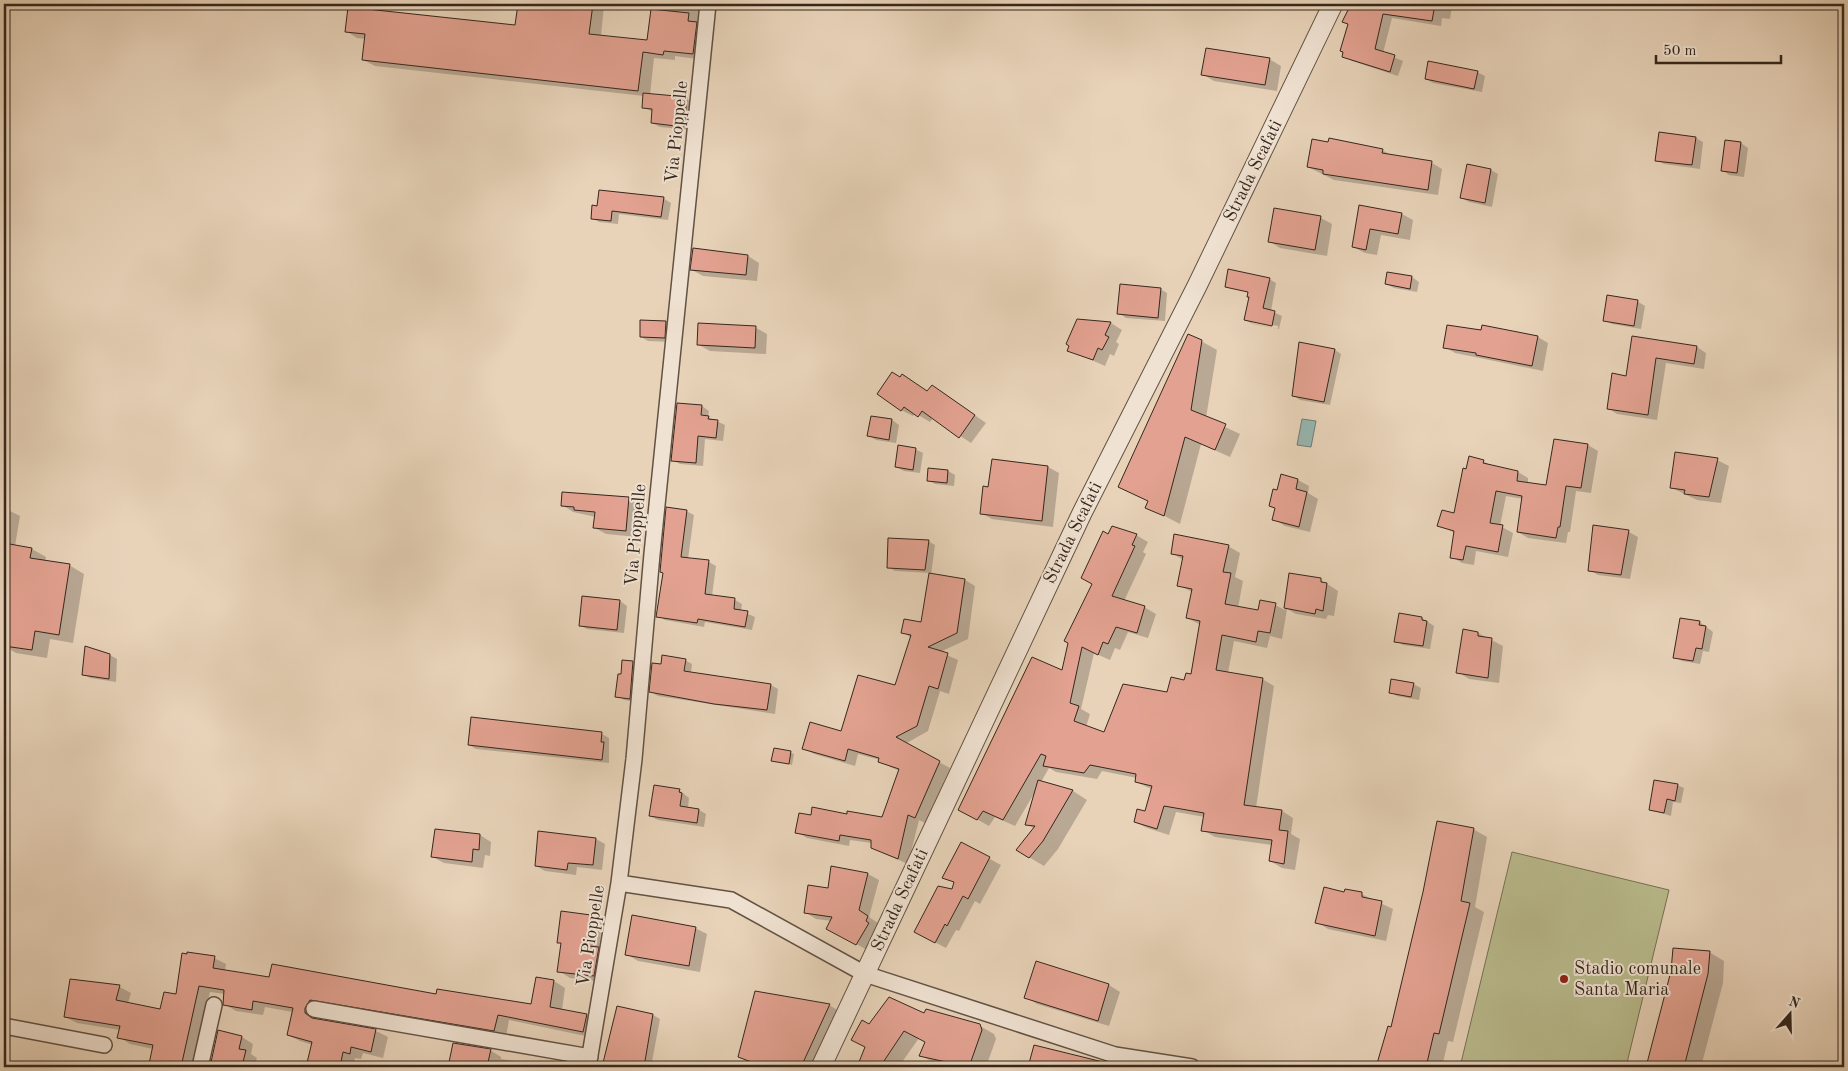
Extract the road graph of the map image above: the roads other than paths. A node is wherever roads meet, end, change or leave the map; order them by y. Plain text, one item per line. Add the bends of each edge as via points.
1 (708, 4) edge
2 (1333, 4) edge
3 (619, 883) junction
4 (865, 974) junction
5 (214, 1005) dead end
6 (314, 1009) dead end
7 (4, 1026) edge
8 (104, 1045) dead end
9 (589, 1062) edge
10 (200, 1067) edge
11 (822, 1067) edge
12 (1192, 1067) edge

1 - 3 street, Via Pioppelle via 653,544 641,701
2 - 4 street, Strada Scafati via 1197,286 1082,513
3 - 4 street via 731,900
3 - 9 street, Via Pioppelle
4 - 11 street, Strada Scafati
4 - 12 street via 1115,1055
5 - 10 street
6 - 9 street
7 - 8 street

